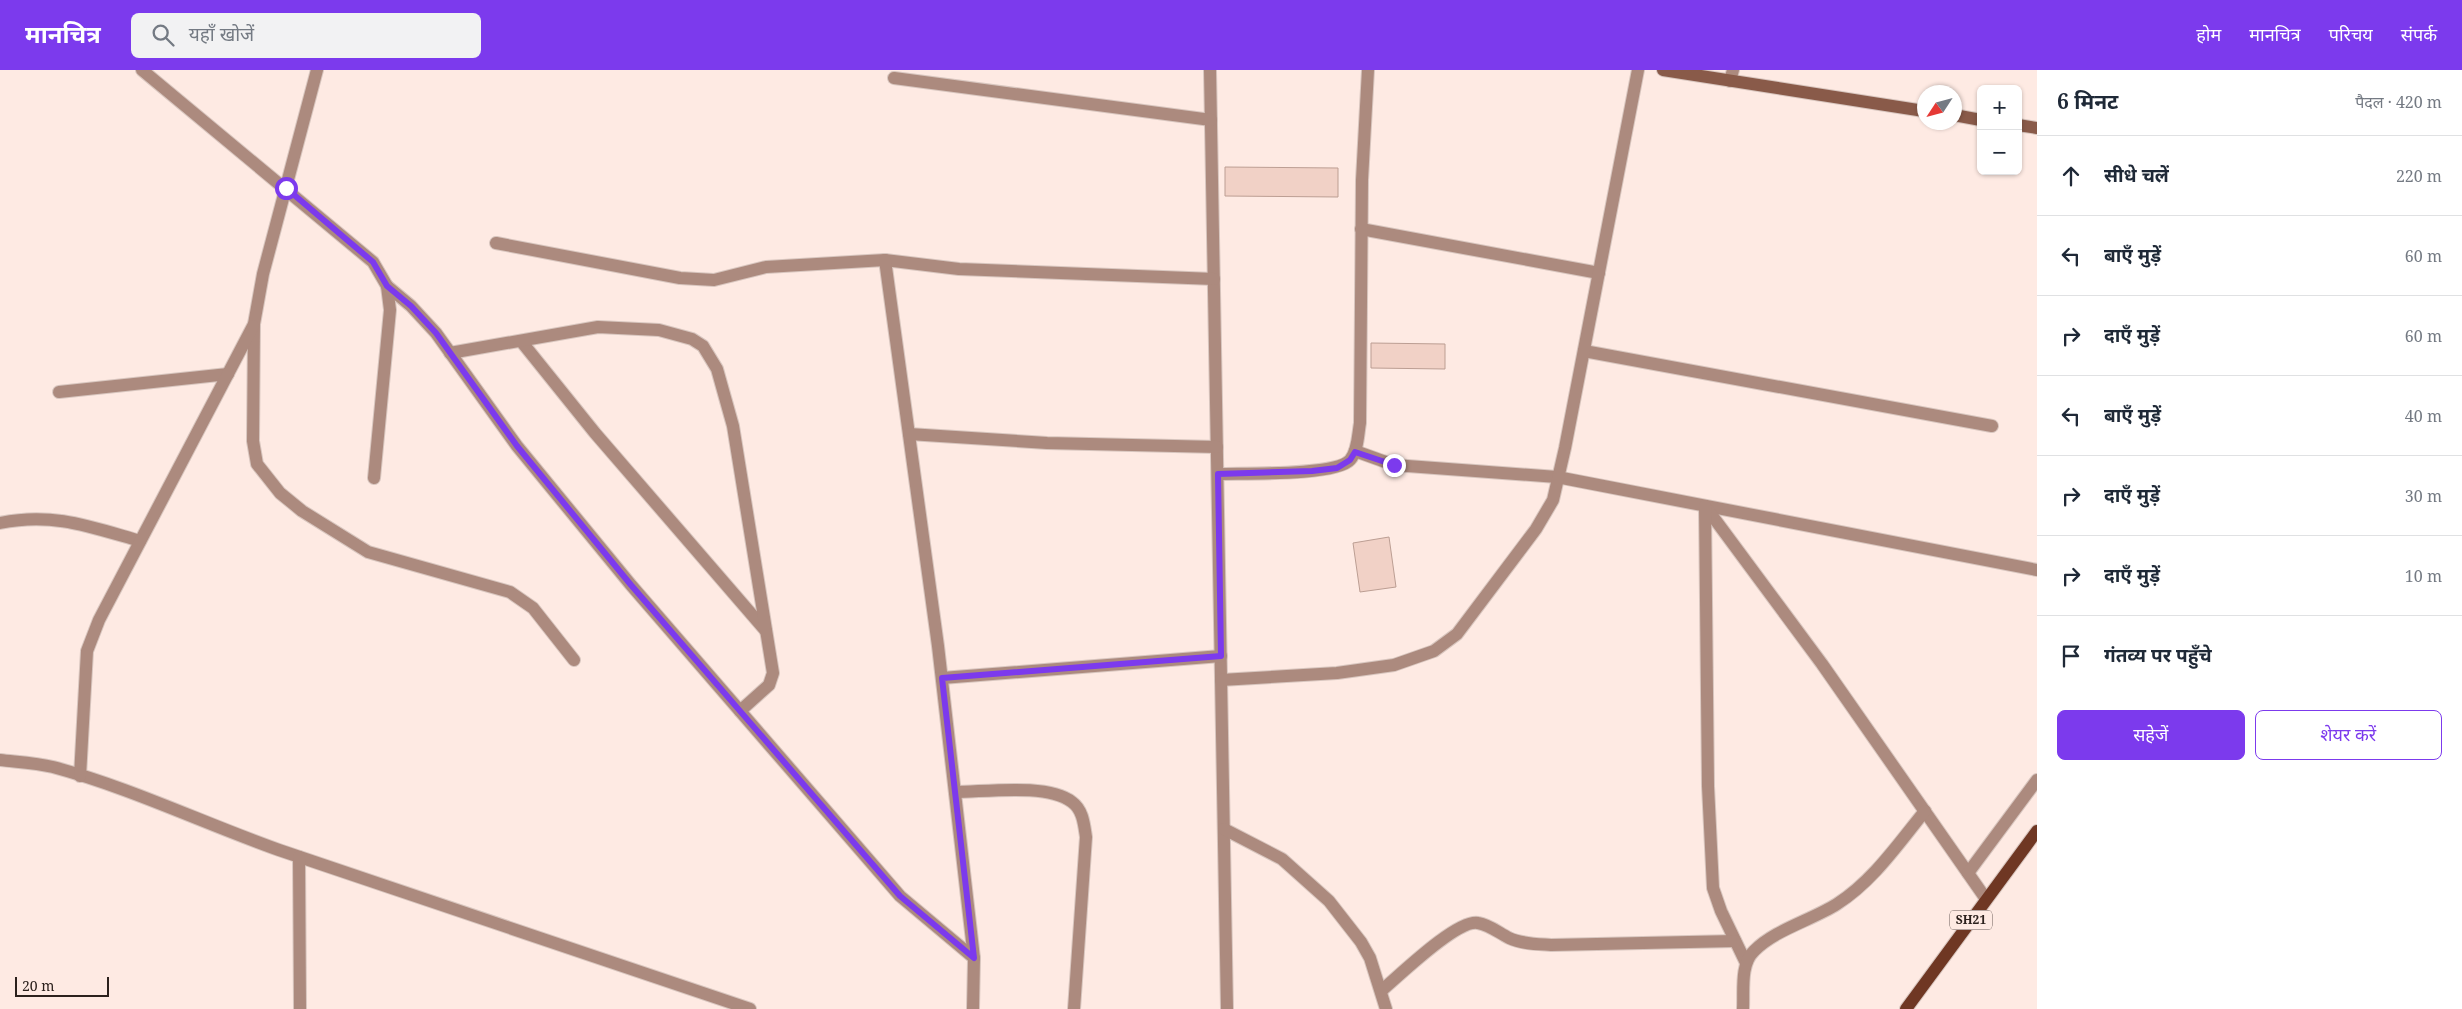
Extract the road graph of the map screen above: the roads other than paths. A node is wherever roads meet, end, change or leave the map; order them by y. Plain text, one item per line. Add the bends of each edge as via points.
1 (142, 70) edge
2 (317, 70) edge
3 (1210, 70) edge
4 (1368, 70) edge
5 (1638, 70) edge
6 (1662, 70) edge
7 (1731, 76) edge
8 (894, 78) dead end
9 (1917, 110) edge
10 (1962, 117) edge
11 (1977, 119) edge
12 (1212, 120) junction
13 (2022, 126) edge
14 (2037, 128) edge
15 (286, 188) junction
16 (1362, 229) junction
17 (496, 243) dead end
18 (885, 260) junction
19 (1599, 273) junction
20 (1214, 279) junction
21 (387, 286) junction
22 (254, 324) junction
23 (521, 340) junction
24 (1584, 351) junction
25 (450, 353) junction
26 (228, 374) junction
27 (59, 392) dead end
28 (1992, 426) dead end
29 (909, 434) junction
30 (1217, 447) junction
31 (1355, 452) junction
32 (1218, 474) junction
33 (1557, 477) junction
34 (374, 478) dead end
35 (1705, 506) junction
36 (0, 523) edge
37 (140, 541) junction
38 (2037, 570) edge
39 (766, 631) junction
40 (1221, 656) junction
41 (574, 660) dead end
42 (942, 678) junction
43 (1222, 680) junction
44 (740, 711) junction
45 (0, 760) edge
46 (80, 776) junction
47 (2037, 780) edge
48 (955, 792) junction
49 (1925, 811) junction
50 (1224, 829) junction
51 (2037, 832) edge
52 (299, 857) junction
53 (1968, 873) junction
54 (1986, 899) junction
55 (1735, 941) junction
56 (974, 958) junction
57 (1746, 963) junction
58 (1381, 991) junction
59 (300, 1009) edge
60 (750, 1009) edge
61 (973, 1009) edge
62 (1074, 1009) edge
63 (1227, 1009) edge
64 (1386, 1009) edge
65 (1743, 1009) edge
66 (1906, 1009) edge

1 - 15 street
2 - 15 street
3 - 12 street
4 - 16 street
5 - 19 street
6 - 7 street
7 - 9 street
8 - 12 street
10 - 11 street
12 - 20 street
13 - 14 street
15 - 21 street via 373,262
15 - 22 street via 262,274
16 - 19 street
16 - 31 street via 1360,423
17 - 18 street via 680,278 714,280 766,268 808,263
18 - 20 street via 959,269
18 - 29 street
19 - 24 street
20 - 30 street
21 - 25 street via 411,306
21 - 34 street via 390,310
22 - 26 street
22 - 41 street via 253,441 258,464 280,493 302,511 368,552 510,592 533,608
23 - 25 street
23 - 39 street via 595,433
23 - 39 street via 598,327 621,327 659,330 692,339 703,346 717,369 733,426
24 - 28 street
24 - 33 street
25 - 44 street via 517,446
26 - 27 street
26 - 37 street
29 - 30 street via 1047,443
29 - 42 street
30 - 32 street
31 - 32 street via 1350,460 1337,468
31 - 33 street via 1394,465
32 - 40 street
33 - 35 street
33 - 43 street via 1553,500 1536,529 1456,634 1434,652 1394,665 1337,673
35 - 38 street
35 - 49 street
35 - 55 street via 1708,776 1713,888
36 - 37 street via 48,518 72,521
37 - 46 street via 99,620 87,651
39 - 44 street via 772,673 769,685
40 - 42 street
40 - 43 street
42 - 48 street
43 - 50 street
44 - 56 street via 900,896
45 - 46 street via 51,767
46 - 52 street via 124,788 213,826
47 - 53 street
48 - 56 street
48 - 62 street via 1037,791 1073,802 1082,815 1086,836
49 - 53 street
49 - 57 street via 1860,887 1813,918 1770,939 1753,951
50 - 58 street via 1282,859 1329,901 1361,942
50 - 63 street
51 - 54 main road, SH21
52 - 59 street
52 - 60 street
53 - 54 street
54 - 66 main road, SH21
55 - 57 street
55 - 58 street via 1551,946 1510,939 1476,922 1458,928
56 - 61 street
57 - 65 street
58 - 64 street

